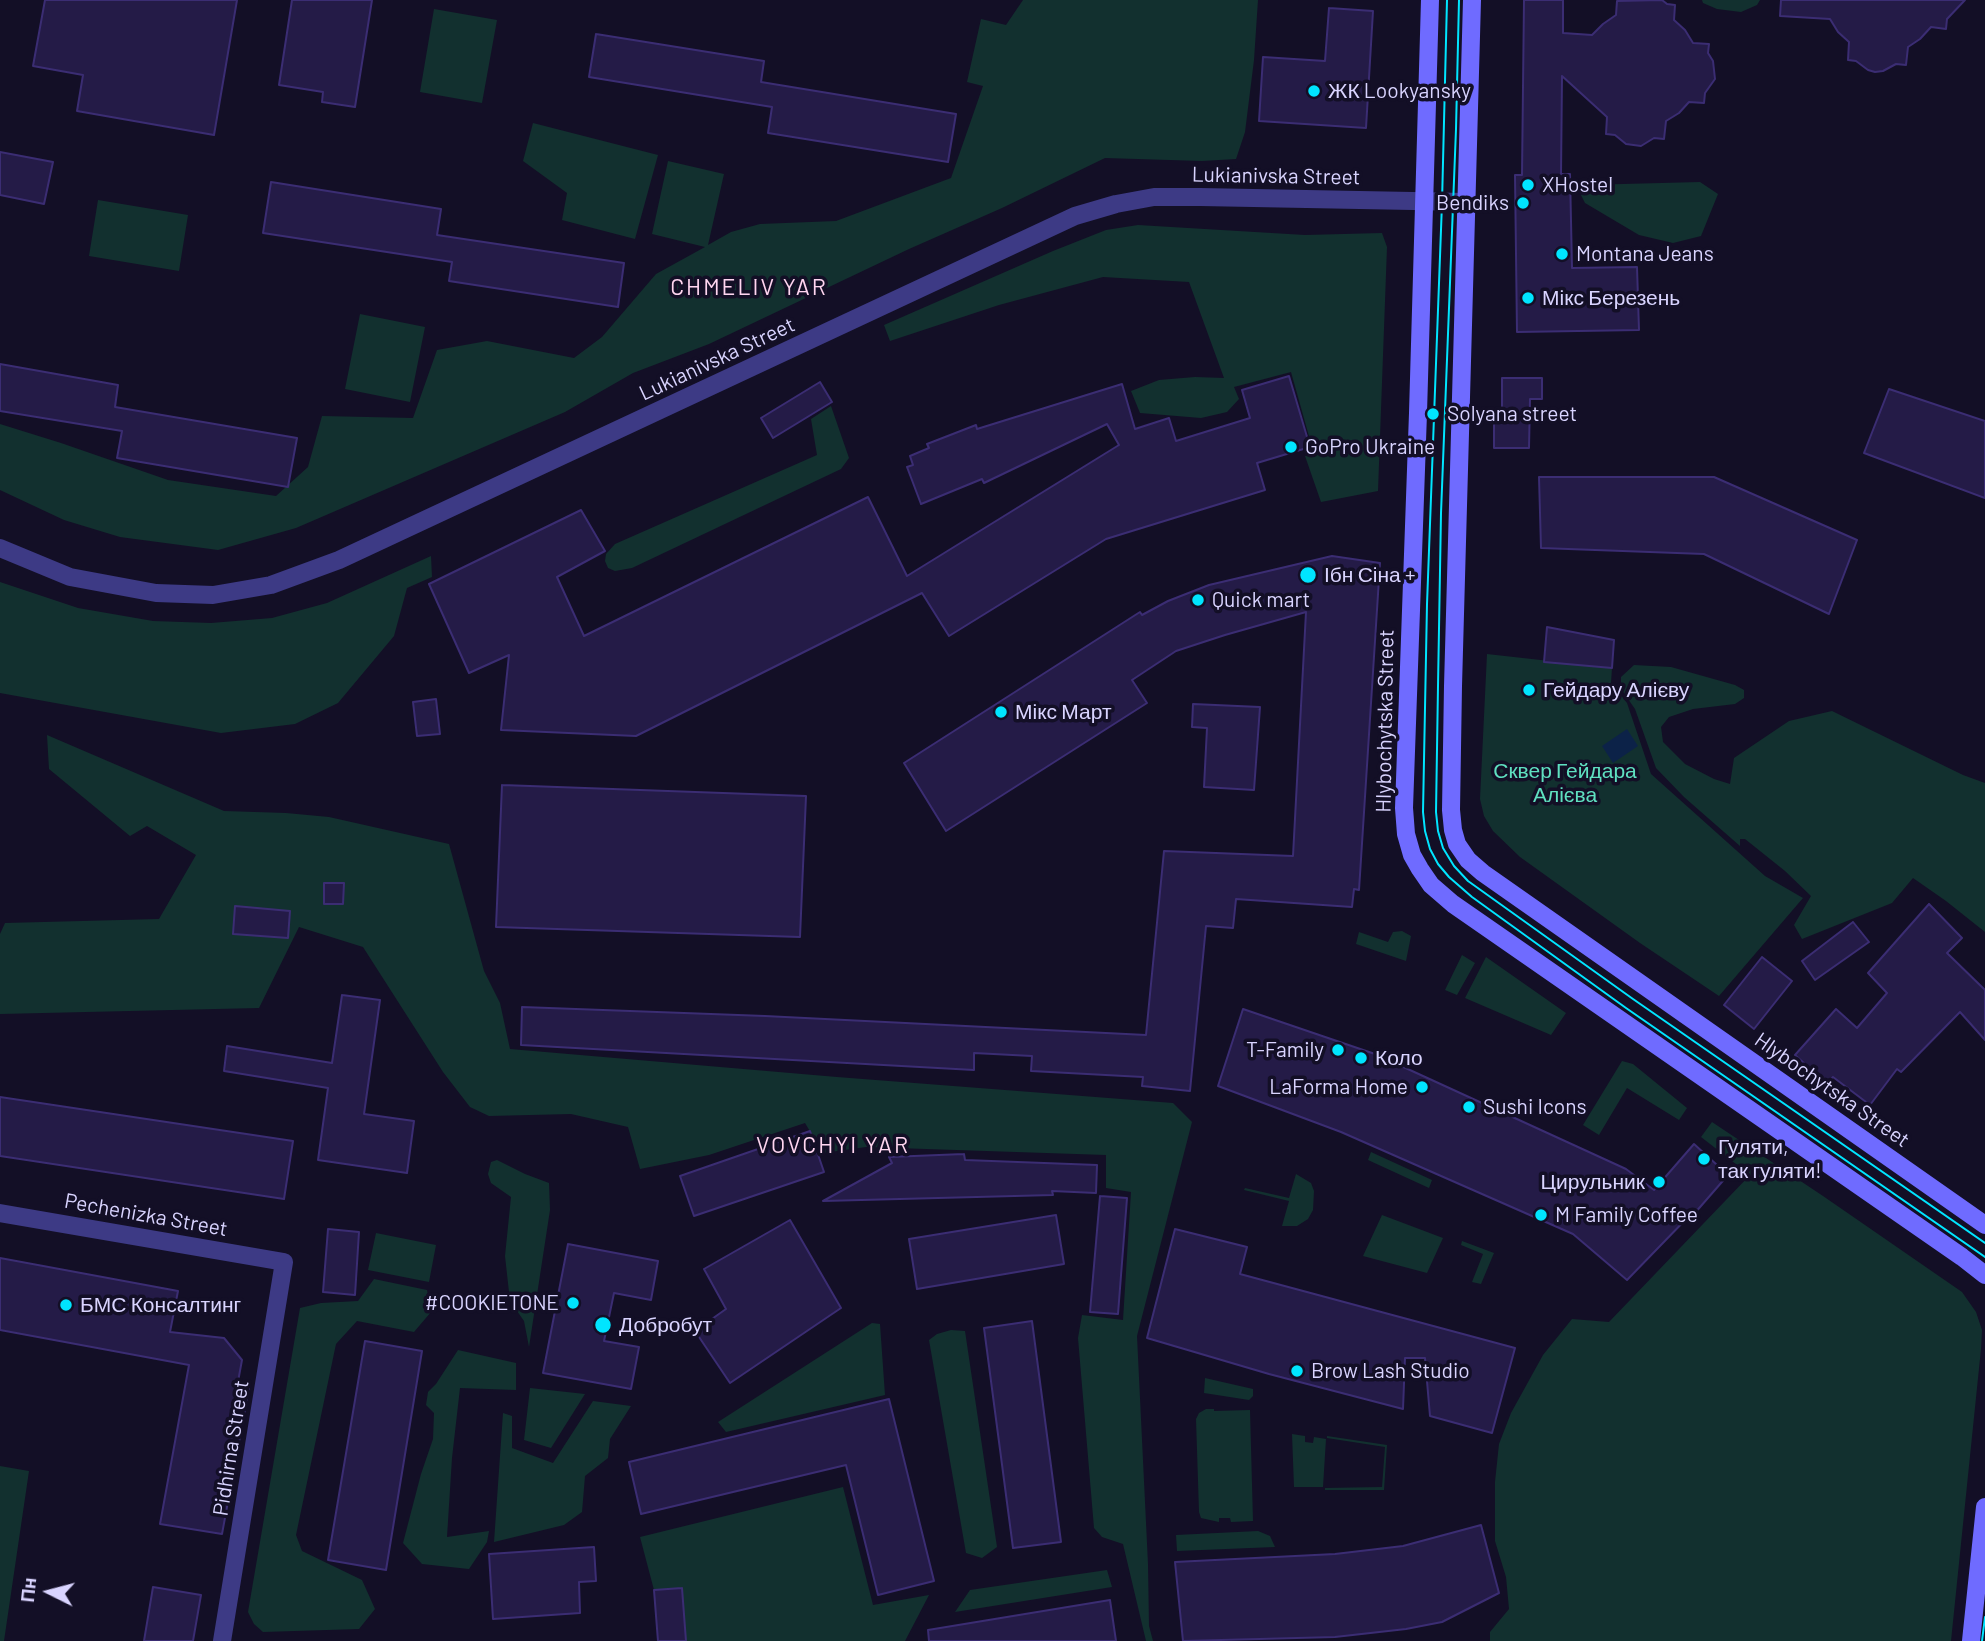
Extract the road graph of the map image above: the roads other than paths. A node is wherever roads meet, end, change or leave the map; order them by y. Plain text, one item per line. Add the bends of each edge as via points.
1 (1430, 0) edge
2 (1472, 0) edge
3 (1424, 202) junction
4 (1466, 202) junction
5 (0, 548) edge
6 (0, 1213) edge
7 (1985, 1225) edge
8 (284, 1262) joint
9 (1985, 1276) edge
10 (1985, 1507) edge
11 (222, 1641) edge
12 (1971, 1641) edge

1 - 3 main road, Hlybochytska Street
2 - 4 main road, Hlybochytska Street
3 - 4 street, Lukianivska Street
3 - 5 street, Lukianivska Street via 1154,197 1075,216 339,560 271,585 213,595 156,593 70,577
3 - 9 main road, Hlybochytska Street via 1405,808 1406,834 1416,862 1431,885 1453,904
4 - 7 main road, Hlybochytska Street via 1451,810 1457,845 1483,873
6 - 8 street, Pechenizka Street
8 - 11 street, Pidhirna Street
10 - 12 main road

